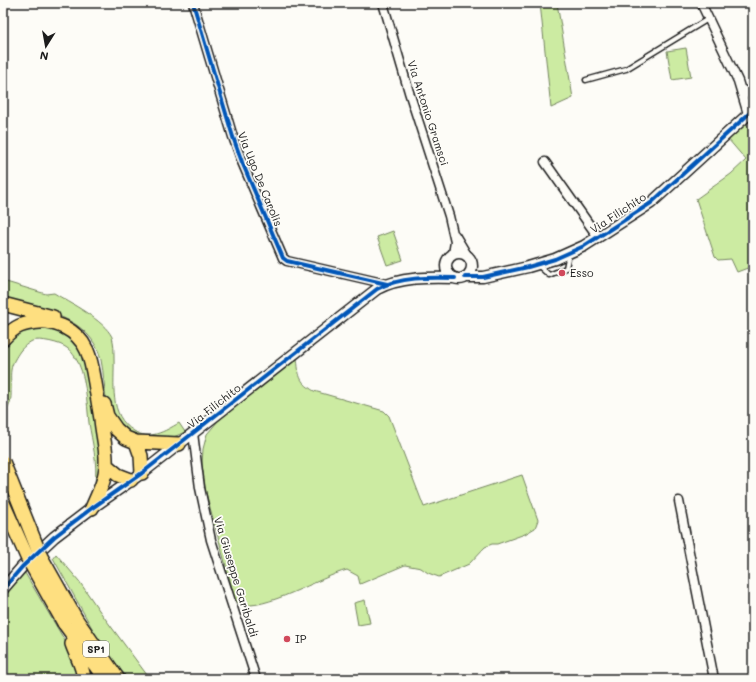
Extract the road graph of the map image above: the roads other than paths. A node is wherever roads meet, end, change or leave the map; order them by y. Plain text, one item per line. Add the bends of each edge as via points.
1 (193, 3) edge
2 (382, 3) edge
3 (701, 3) edge
4 (708, 19) junction
5 (586, 80) dead end
6 (741, 88) junction
7 (753, 96) edge
8 (751, 112) edge
9 (545, 162) dead end
10 (453, 230) junction
11 (598, 237) junction
12 (453, 254) junction
13 (467, 255) junction
14 (447, 263) junction
15 (472, 265) junction
16 (495, 273) junction
17 (427, 278) junction
18 (460, 278) junction
19 (387, 284) junction
20 (3, 304) edge
21 (3, 339) edge
22 (193, 433) junction
23 (136, 442) junction
24 (180, 444) junction
25 (3, 462) edge
26 (106, 465) junction
27 (137, 477) junction
28 (679, 501) dead end
29 (3, 503) edge
30 (92, 508) junction
31 (3, 589) edge
32 (70, 621) junction
33 (84, 679) edge
34 (105, 679) edge
35 (118, 679) edge
36 (256, 679) edge
37 (714, 679) edge

1 - 19 street, Via Ugo De Carolis via 233,137 283,258
2 - 10 street, Via Antonio Gramsci
3 - 4 street
4 - 5 lane via 626,69
4 - 6 street
6 - 7 street
6 - 8 street via 742,98
8 - 11 street, Via Filichito via 651,203
9 - 11 street
10 - 12 street, Via Antonio Gramsci
10 - 13 street, Via Antonio Gramsci
11 - 16 street, Via Filichito via 584,246 537,264
12 - 13 street
12 - 14 street
13 - 15 street
14 - 17 street, Via Filichito
14 - 18 street via 448,272
15 - 16 street, Via Filichito
15 - 18 street via 471,271
16 - 18 street, Via Filichito
17 - 18 street, Via Filichito
17 - 19 street, Via Filichito
19 - 22 street, Via Filichito via 377,289
20 - 23 highway via 70,323 82,333 92,345 98,359 107,416 126,438
21 - 26 highway via 12,329 27,323 44,321 56,323 78,337 91,358
22 - 24 street, Via Filichito
22 - 36 street, Via Giuseppe Garibaldi via 200,488 211,540
23 - 24 highway
23 - 27 highway via 141,456
24 - 27 street, Via Filichito
25 - 32 highway, SP1, bridge
26 - 27 highway via 118,475
26 - 30 highway via 101,487
27 - 30 street, Via Filichito
28 - 37 street
29 - 32 highway, SP1, bridge via 27,557
30 - 31 street, Via Filichito via 54,537
32 - 33 highway, SP1 via 73,647 84,672
32 - 34 highway, SP1
32 - 35 highway, SP1

